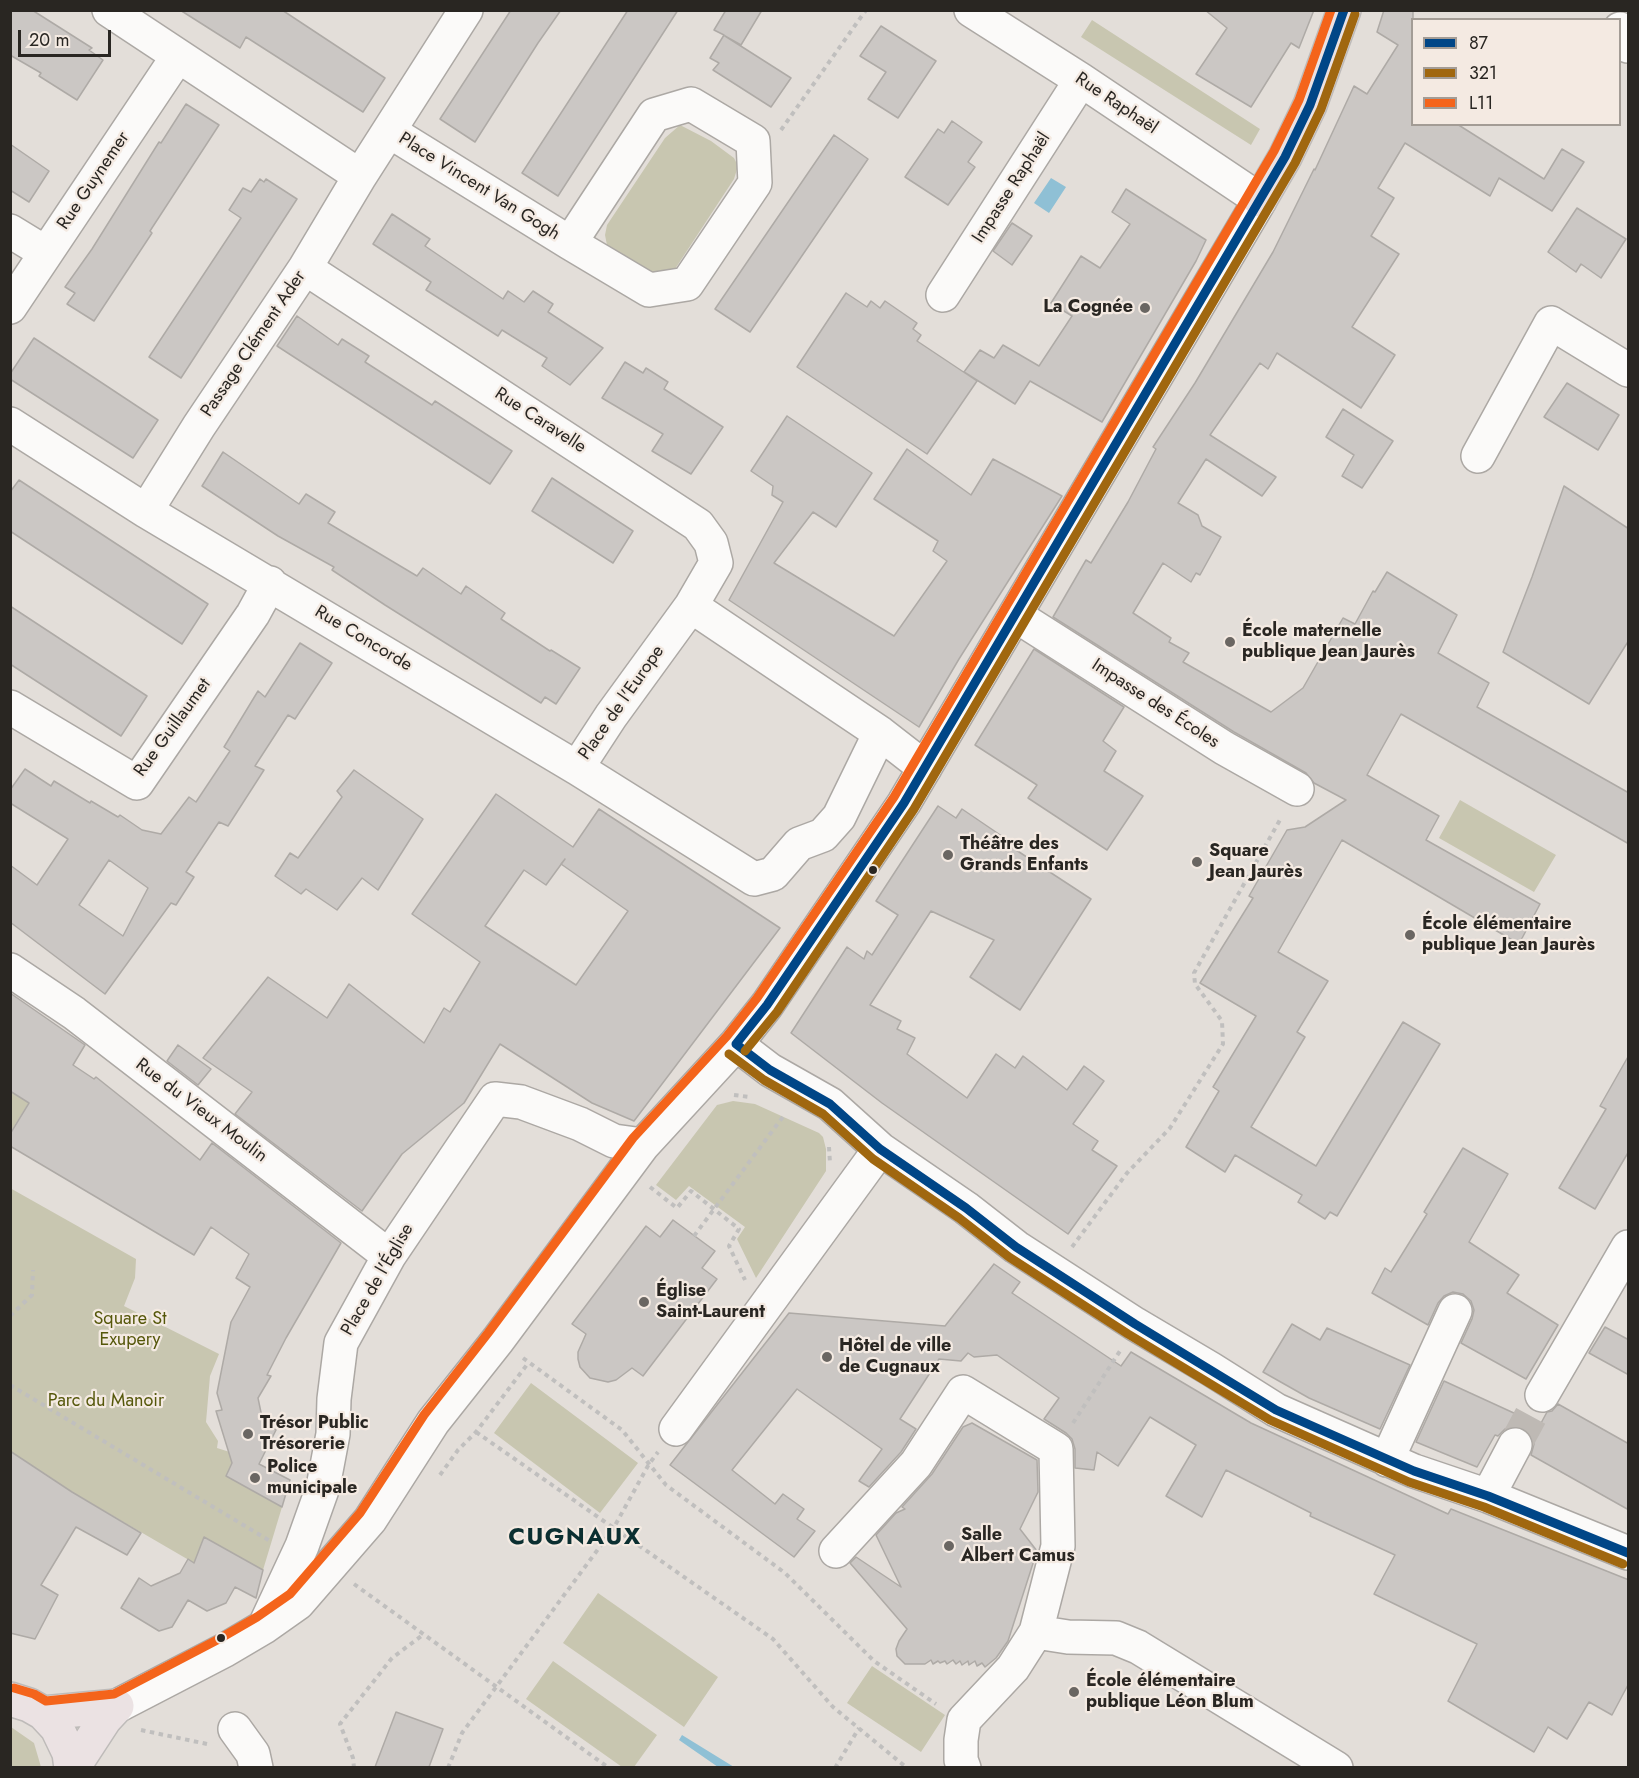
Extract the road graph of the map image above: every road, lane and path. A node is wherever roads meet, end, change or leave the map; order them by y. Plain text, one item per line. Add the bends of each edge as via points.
1 (109, 10) edge
2 (466, 10) edge
3 (866, 10) edge
4 (971, 10) edge
5 (1344, 10) edge
6 (178, 56) junction
7 (1081, 80) junction
8 (389, 130) junction
9 (754, 168) junction
10 (360, 176) junction
11 (1260, 200) junction
12 (10, 231) edge
13 (570, 243) junction
14 (46, 254) junction
15 (305, 268) junction
16 (943, 295) dead end
17 (10, 307) edge
18 (1629, 370) edge
19 (10, 424) edge
20 (1478, 456) dead end
21 (146, 511) junction
22 (270, 583) junction
23 (691, 606) junction
24 (1015, 615) junction
25 (10, 707) edge
26 (880, 733) junction
27 (578, 768) junction
28 (925, 768) junction
29 (1297, 789) joint
30 (10, 970) edge
31 (736, 1044) junction
32 (770, 1070) junction
33 (759, 1101) dead end
34 (777, 1108) dead end
35 (829, 1144) dead end
36 (880, 1149) junction
37 (634, 1157) junction
38 (830, 1167) dead end
39 (715, 1210) junction
40 (694, 1236) dead end
41 (1629, 1247) edge
42 (389, 1256) junction
43 (33, 1270) dead end
44 (1054, 1272) junction
45 (776, 1294) junction
46 (1455, 1311) dead end
47 (10, 1316) edge
48 (1134, 1324) junction
49 (498, 1340) junction
50 (529, 1362) junction
51 (10, 1385) edge
52 (1542, 1395) tunnel mouth
53 (676, 1429) joint
54 (476, 1432) junction
55 (1515, 1445) tunnel mouth
56 (1056, 1449) junction
57 (1388, 1460) junction
58 (649, 1464) junction
59 (438, 1478) dead end
60 (1488, 1496) junction
61 (613, 1529) junction
62 (303, 1546) junction
63 (836, 1551) dead end
64 (1629, 1552) edge
65 (352, 1582) dead end
66 (264, 1627) junction
67 (1036, 1632) junction
68 (424, 1634) junction
69 (497, 1687) junction
70 (10, 1699) edge
71 (42, 1713) junction
72 (124, 1717) junction
73 (964, 1720) junction
74 (859, 1728) junction
75 (225, 1738) joint
76 (72, 1767) edge
77 (256, 1767) edge
78 (354, 1767) edge
79 (448, 1767) edge
80 (609, 1767) edge
81 (835, 1767) edge
82 (907, 1767) edge
83 (964, 1767) edge
84 (1336, 1767) edge

1 - 6 street
2 - 8 street, Passage Clément Ader
3 - 9 path
4 - 7 street, Rue Raphaël
5 - 11 main road via 1310,105
6 - 10 street
6 - 14 street, Rue Guynemer
7 - 11 street, Rue Raphaël
7 - 16 street, Impasse Raphaël
8 - 10 street, Passage Clément Ader
8 - 13 street, Place Vincent Van Gogh
9 - 13 street, Place Vincent Van Gogh via 755,183 687,284 649,290
9 - 13 street, Place Vincent Van Gogh via 753,141 691,104 654,116
10 - 15 street, Passage Clément Ader
11 - 24 street
12 - 14 street
14 - 17 street, Rue Guynemer
15 - 21 street, Passage Clément Ader
15 - 23 street, Rue Caravelle via 698,525 711,543 716,563
18 - 20 street via 1551,323
19 - 21 street
21 - 22 street, Rue Concorde
22 - 25 street, Rue Guillaumet via 253,614 137,783
22 - 27 street, Rue Concorde
23 - 26 street
23 - 27 street, Place de l'Europe
24 - 28 street
24 - 29 street, Impasse des Écoles via 1224,748
26 - 27 street, Place de l'Europe via 839,817 823,835 799,844 773,874 754,879
26 - 28 street
28 - 31 street via 767,1005
29 - 44 path via 1194,973 1195,984 1222,1022 1223,1044 1170,1128 1127,1173
30 - 42 street, Rue du Vieux Moulin via 74,1013
31 - 32 street
31 - 37 street
32 - 33 path via 751,1097
32 - 36 street via 830,1104
34 - 39 path via 786,1112
35 - 38 path
36 - 44 street
36 - 45 street
37 - 39 path via 676,1208 691,1191
37 - 42 street, Place de l'Église via 614,1141 580,1124 521,1102 495,1100
37 - 49 street
39 - 40 path
39 - 45 path via 738,1229 729,1246 747,1284
41 - 52 street
42 - 62 street, Place de l'Église via 341,1343 333,1434 323,1487
43 - 47 path via 32,1295
44 - 48 street
45 - 53 street
46 - 57 street
48 - 56 path
48 - 57 street via 1276,1410
49 - 50 path
49 - 66 street via 433,1422 370,1520 298,1603
50 - 54 path
50 - 58 path via 622,1430
51 - 62 path via 271,1541
53 - 58 path
54 - 59 path
54 - 61 path
55 - 60 street
56 - 63 street via 963,1392 916,1464
56 - 67 street via 1058,1546
57 - 60 street
58 - 61 path
58 - 73 path via 666,1485 785,1573 874,1661
60 - 64 street
61 - 69 path
61 - 74 path via 773,1639 833,1707
62 - 66 street, Place de l'Église
65 - 68 path
66 - 72 street
67 - 73 street via 1013,1668
67 - 84 street via 1116,1638 1138,1647
68 - 69 path
68 - 78 path via 392,1658 340,1724
69 - 79 path via 462,1733
69 - 80 path
70 - 71 main road
71 - 72 main road
71 - 76 main road via 62,1737
72 - 75 path via 193,1739
72 - 76 main road via 105,1719
73 - 83 street via 960,1740
74 - 81 path
74 - 82 path
75 - 77 street via 253,1754

